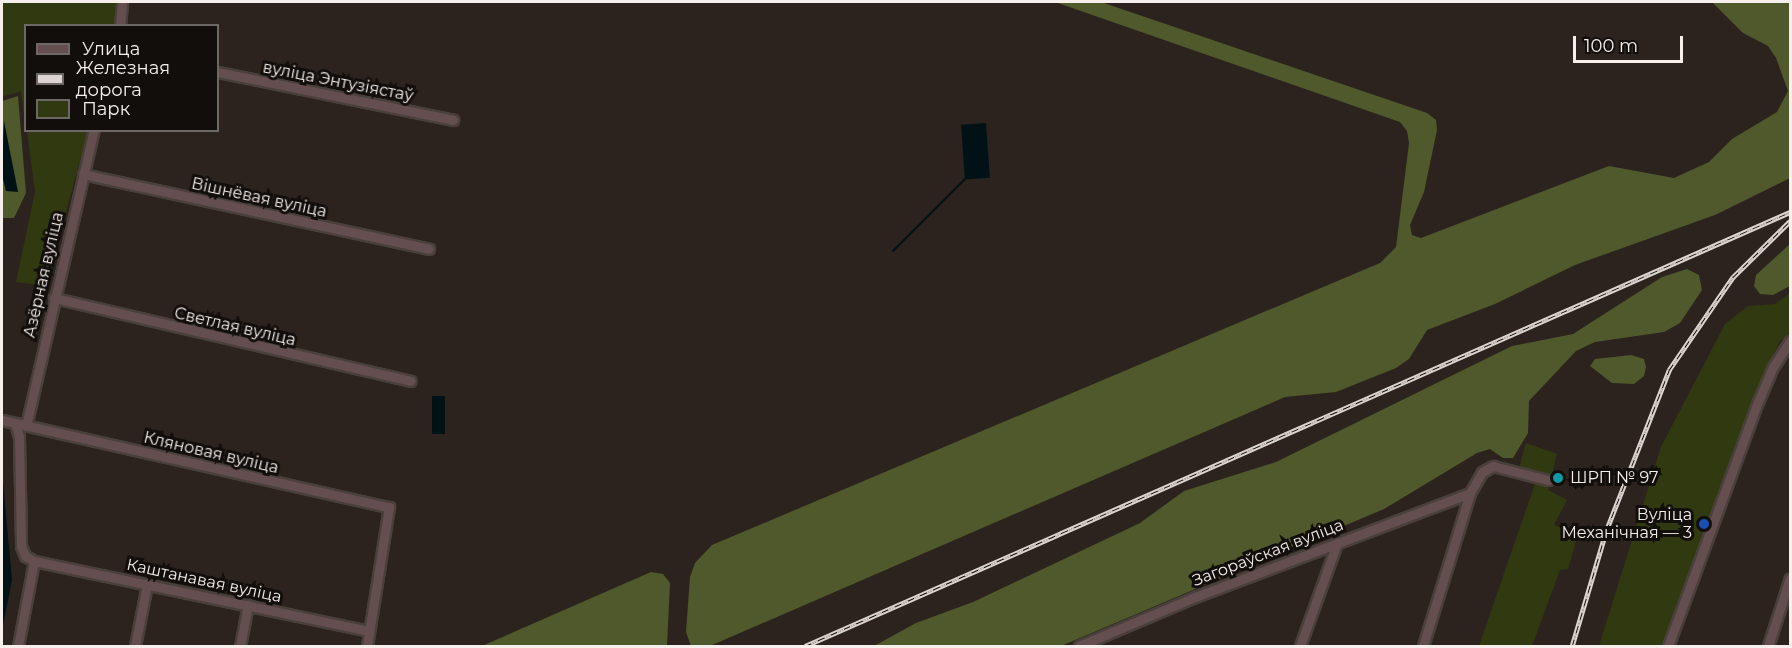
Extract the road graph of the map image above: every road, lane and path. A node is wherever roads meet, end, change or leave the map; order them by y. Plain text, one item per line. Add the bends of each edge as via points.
1 (122, 2) edge
2 (120, 24) edge
3 (219, 72) edge
4 (453, 120) dead end
5 (93, 132) edge
6 (82, 174) junction
7 (429, 249) dead end
8 (54, 298) junction
9 (1791, 341) edge
10 (410, 381) dead end
11 (2, 420) edge
12 (15, 423) junction
13 (26, 426) junction
14 (1548, 480) dead end
15 (1470, 493) junction
16 (1337, 543) junction
17 (34, 561) junction
18 (1791, 578) edge
19 (147, 585) junction
20 (248, 605) junction
21 (369, 631) junction
22 (18, 646) edge
23 (135, 646) edge
24 (240, 646) edge
25 (367, 646) edge
26 (1079, 646) edge
27 (1300, 646) edge
28 (1423, 646) edge
29 (1668, 646) edge
30 (1768, 646) edge

1 - 2 street
3 - 4 street, вуліца Энтузіястаў
5 - 6 street, Азёрная вуліца
6 - 7 street, Вішнёвая вуліца
6 - 8 street, Азёрная вуліца
8 - 10 street, Светлая вуліца
8 - 13 street, Азёрная вуліца
9 - 29 street via 1773,367 1758,402
11 - 12 street, Кляновая вуліца
12 - 13 street, Кляновая вуліца
12 - 17 street via 19,436 21,546 25,556
13 - 21 street, Кляновая вуліца via 389,507
14 - 15 street via 1493,466 1482,472
15 - 16 street, Загораўская вуліца
15 - 28 street
16 - 26 street, Загораўская вуліца
16 - 27 street
17 - 19 street, Каштанавая вуліца
17 - 22 street
18 - 30 street
19 - 20 street, Каштанавая вуліца
19 - 23 street
20 - 21 street, Каштанавая вуліца
20 - 24 street
21 - 25 street

